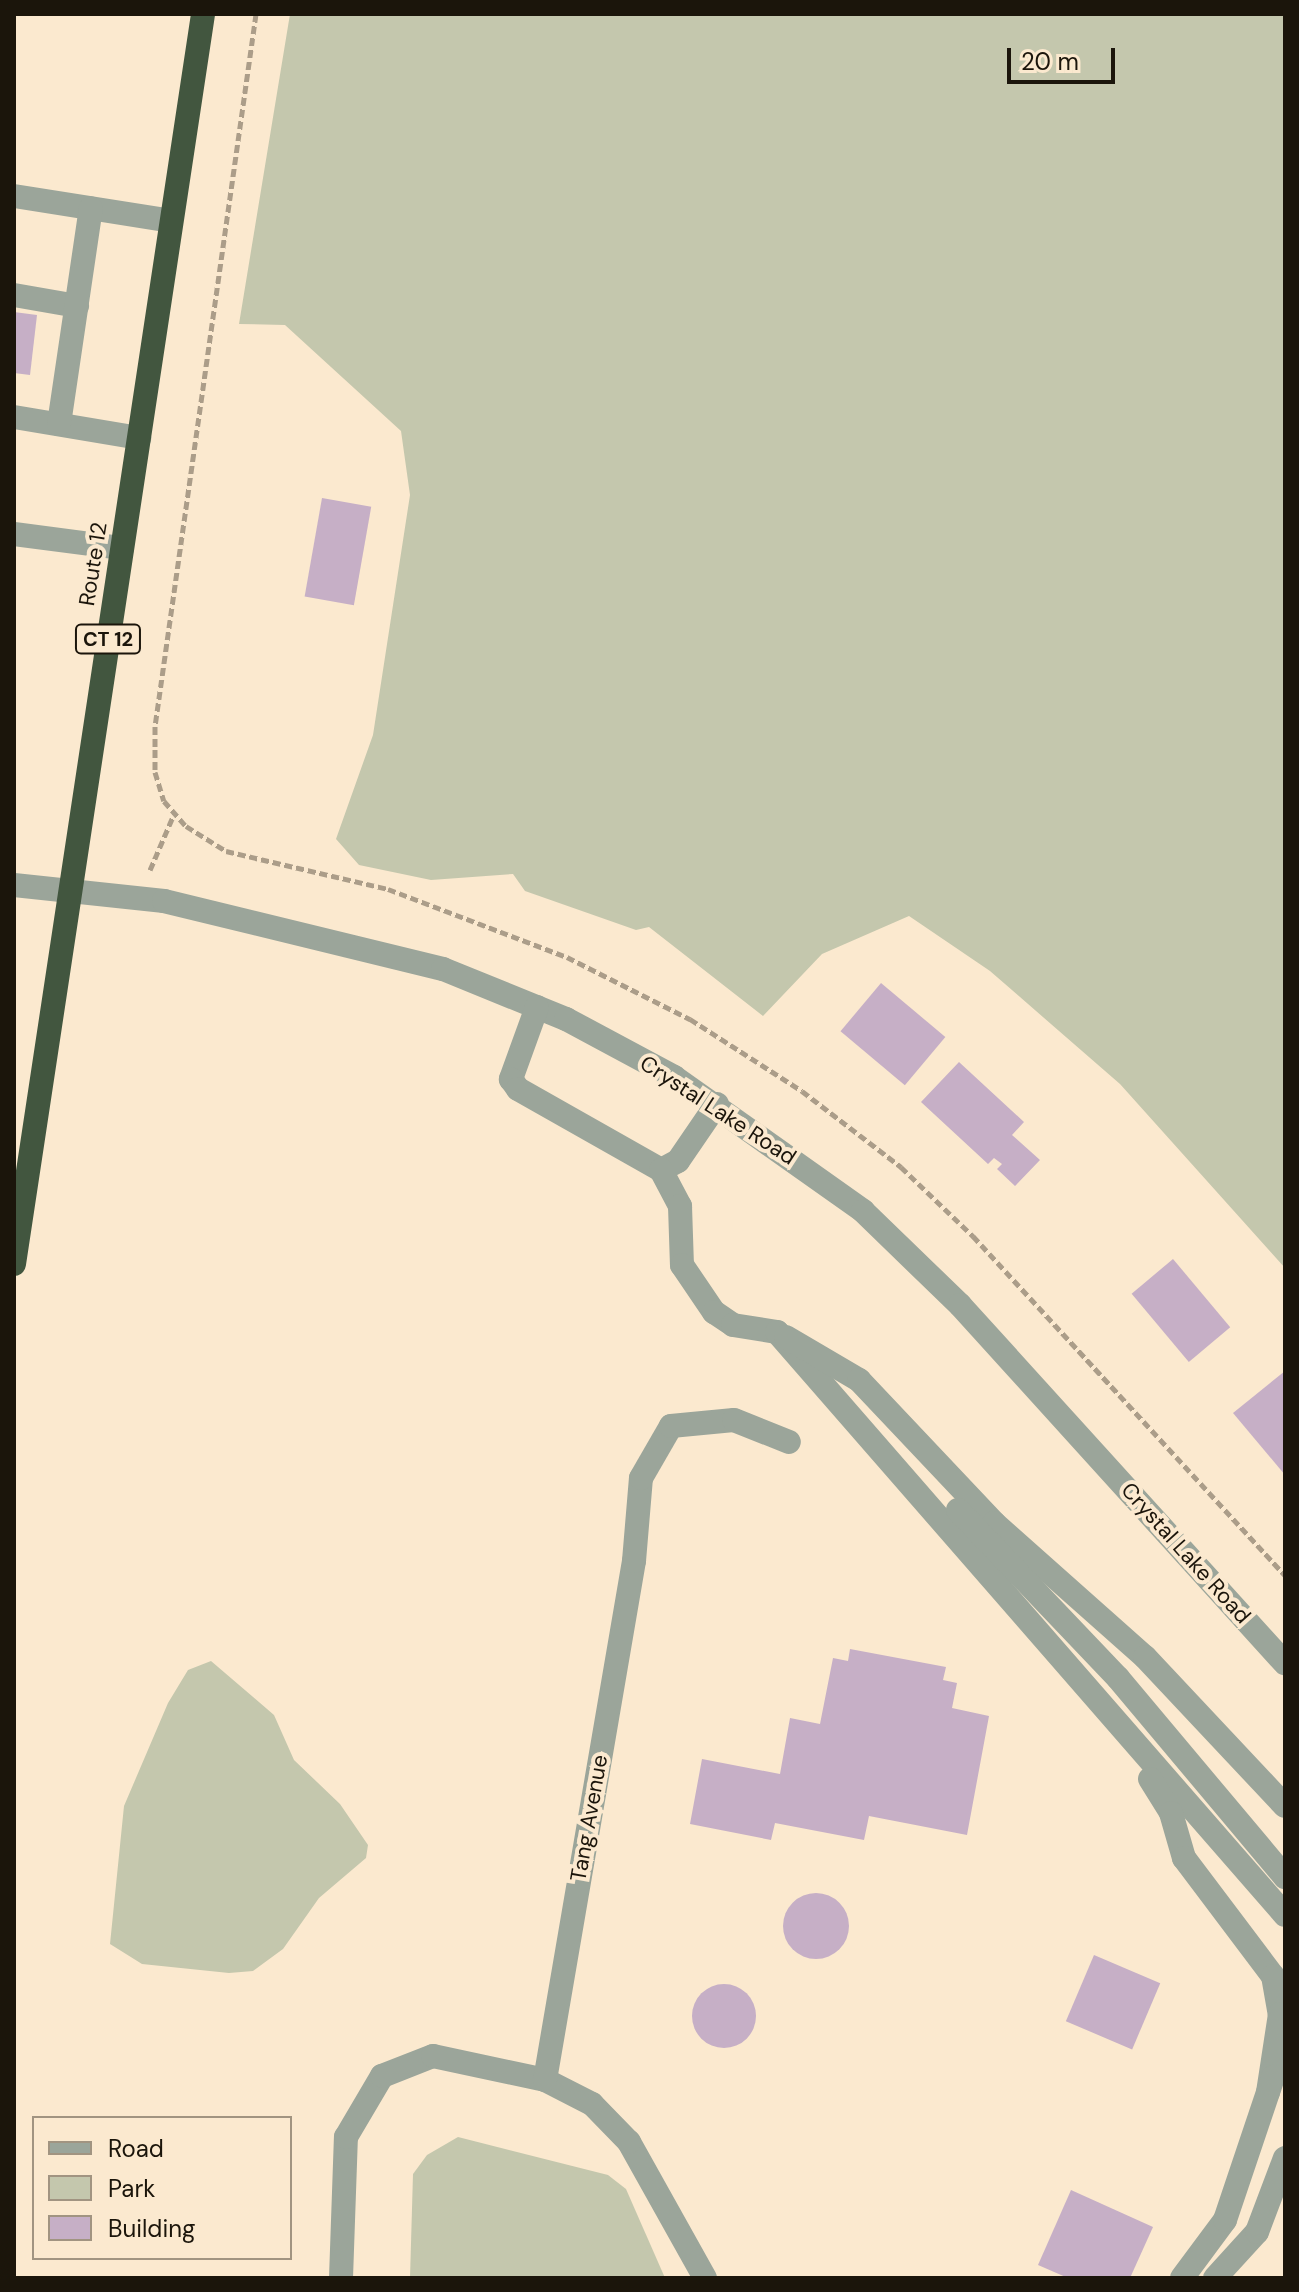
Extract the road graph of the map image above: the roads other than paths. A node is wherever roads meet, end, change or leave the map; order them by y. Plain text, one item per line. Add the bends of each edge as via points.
1 (203, 14) edge
2 (14, 196) edge
3 (91, 208) junction
4 (171, 221) junction
5 (14, 295) edge
6 (77, 306) junction
7 (14, 417) edge
8 (59, 424) junction
9 (139, 438) junction
10 (14, 534) edge
11 (122, 548) junction
12 (14, 885) edge
13 (70, 891) junction
14 (537, 1007) junction
15 (717, 1104) junction
16 (661, 1170) junction
17 (14, 1264) edge
18 (777, 1332) junction
19 (789, 1442) dead end
20 (1285, 1664) edge
21 (1103, 1711) junction
22 (1285, 1806) edge
23 (1285, 1877) edge
24 (1285, 1915) edge
25 (1285, 2036) edge
26 (545, 2080) junction
27 (1268, 2092) junction
28 (1285, 2158) edge
29 (1285, 2215) edge
30 (1238, 2257) junction
31 (341, 2278) edge
32 (705, 2278) edge
33 (1182, 2278) edge
34 (1215, 2278) edge

1 - 4 highway, Route 12 / CT 12
2 - 3 street
3 - 4 street
3 - 6 street
4 - 9 highway, Route 12 / CT 12
5 - 6 street
6 - 8 street
7 - 8 street
8 - 9 street
9 - 11 highway, Route 12 / CT 12
10 - 11 street
11 - 13 highway, Route 12 / CT 12
12 - 13 street, Crystal Lake Road
13 - 14 street, Crystal Lake Road via 280,924 443,969
13 - 17 highway, Route 12 / CT 12
14 - 15 street, Crystal Lake Road
14 - 16 street via 511,1079 518,1089
15 - 16 street via 678,1161
15 - 20 street, Crystal Lake Road via 863,1211 960,1305
16 - 18 street via 680,1206 682,1265 693,1286 733,1325
18 - 21 street via 1066,1656
18 - 22 street via 859,1380 994,1523 1145,1657
18 - 23 street via 840,1385 1098,1656
19 - 26 street, Tang Avenue via 734,1420 671,1426 641,1478 634,1561
21 - 24 street
21 - 27 street via 1165,1803 1184,1858 1273,1976 1280,2014
25 - 27 street
26 - 31 street via 433,2056 382,2076 346,2137
26 - 32 street via 592,2104 629,2142
27 - 33 street via 1225,2220
28 - 30 street via 1269,2210
29 - 30 street
30 - 34 street

